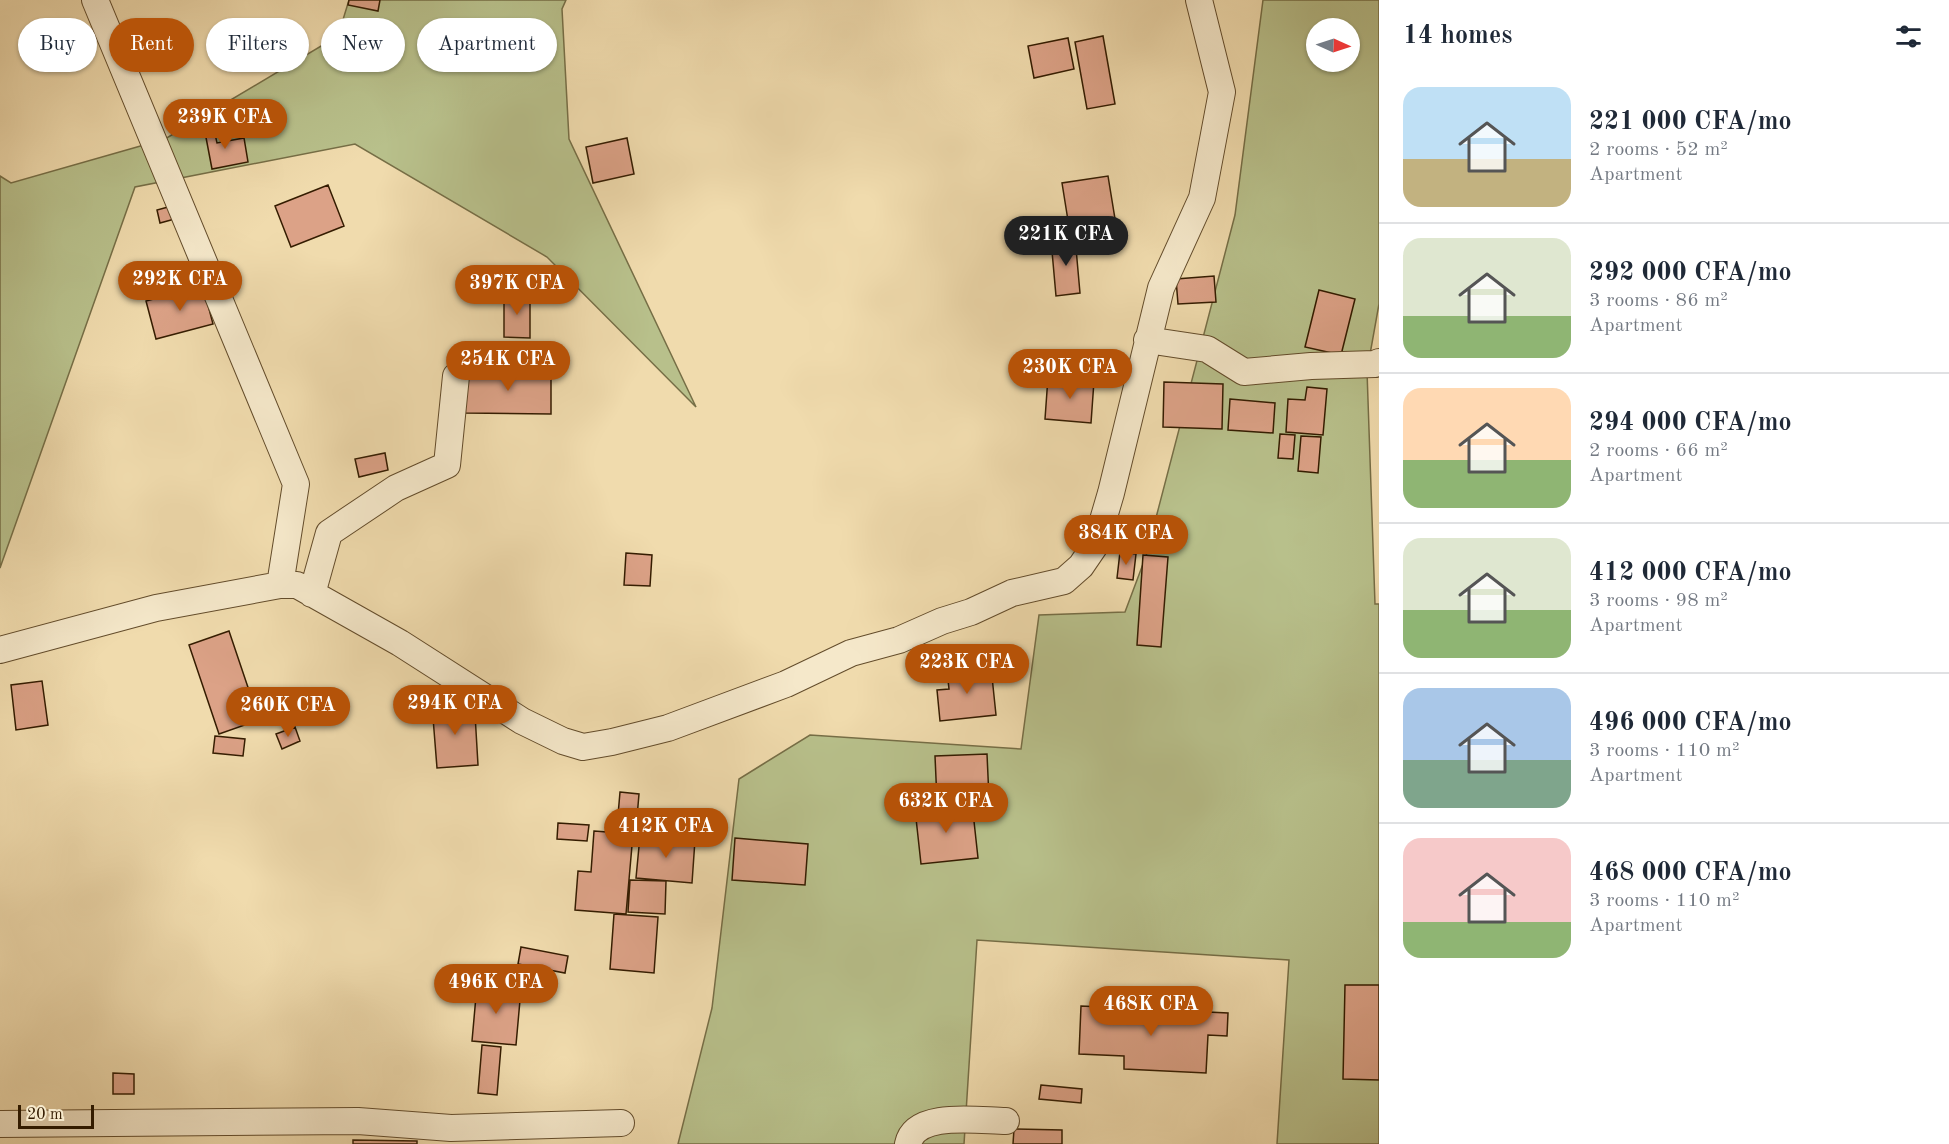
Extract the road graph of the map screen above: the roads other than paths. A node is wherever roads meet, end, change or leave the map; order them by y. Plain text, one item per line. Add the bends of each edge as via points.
1 (95, 0) edge
2 (1199, 0) edge
3 (1148, 340) junction
4 (1379, 362) edge
5 (456, 376) dead end
6 (280, 585) junction
7 (312, 594) junction
8 (0, 650) edge
9 (1006, 1121) dead end
10 (621, 1122) dead end
11 (0, 1124) edge
12 (451, 1136) edge
13 (908, 1144) edge

1 - 6 street via 296,484
2 - 3 street via 1222,92 1202,198 1161,288
3 - 4 street via 1207,349 1244,372
3 - 7 street via 1096,544 1081,567 1064,580 1012,593 899,640 851,653 786,684 668,728 583,747 563,741 522,721 400,643
5 - 7 street via 447,465 396,488 329,533
6 - 7 street via 297,585
6 - 8 street via 156,608
9 - 13 street via 939,1120 920,1125
10 - 12 street
11 - 12 street via 358,1121

